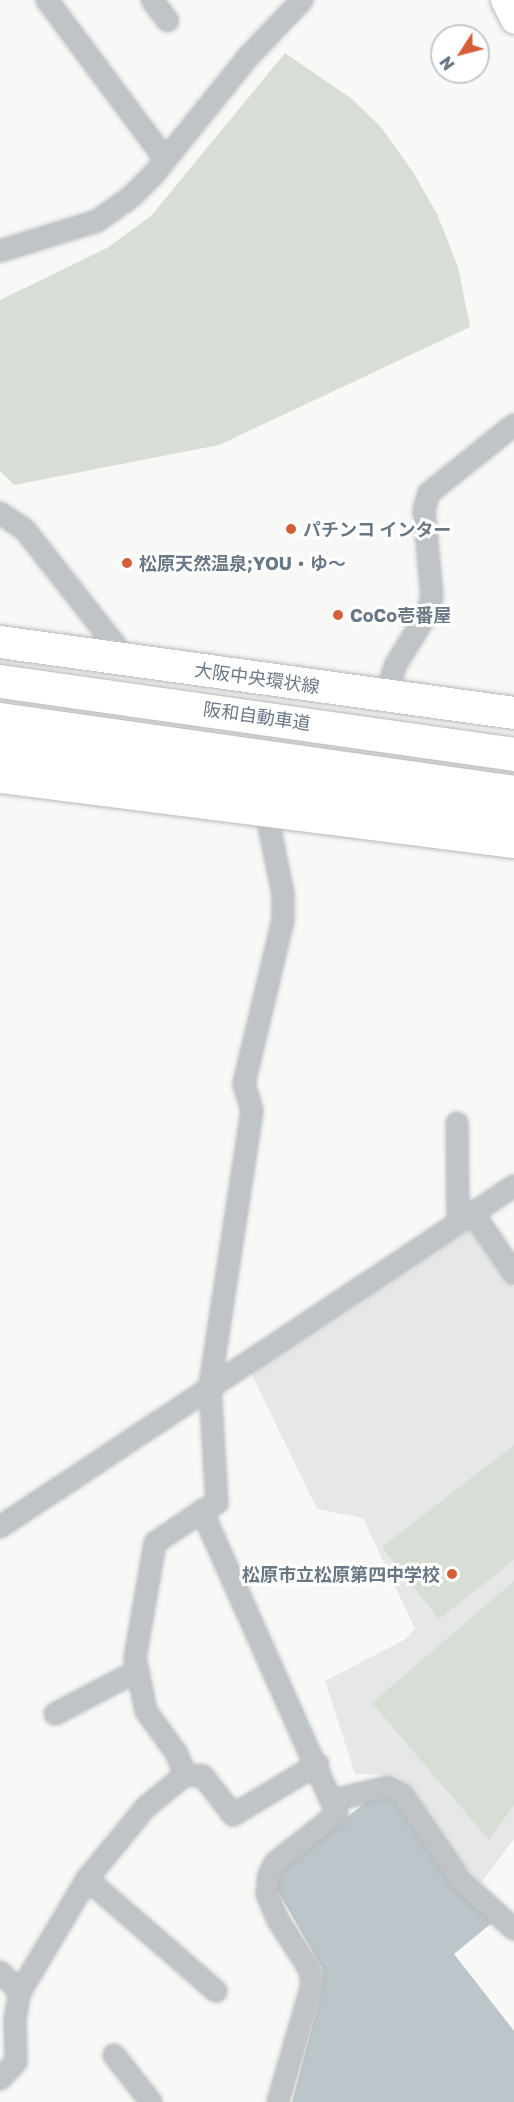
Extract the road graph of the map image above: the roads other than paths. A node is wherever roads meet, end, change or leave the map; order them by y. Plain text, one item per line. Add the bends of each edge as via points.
1 (47, 0) edge
2 (152, 0) edge
3 (302, 0) edge
4 (504, 0) edge
5 (514, 20) edge
6 (168, 21) dead end
7 (166, 160) junction
8 (0, 251) edge
9 (514, 425) edge
10 (0, 513) edge
11 (0, 642) edge
12 (127, 660) junction
13 (0, 681) edge
14 (386, 696) junction
15 (514, 713) edge
16 (0, 719) edge
17 (0, 745) edge
18 (514, 754) edge
19 (0, 777) edge
20 (514, 792) edge
21 (266, 811) junction
22 (514, 821) edge
23 (514, 842) edge
24 (457, 1123) dead end
25 (514, 1186) edge
26 (465, 1218) junction
27 (514, 1274) edge
28 (210, 1386) junction
29 (202, 1511) junction
30 (0, 1527) edge
31 (137, 1671) junction
32 (55, 1714) dead end
33 (318, 1764) junction
34 (185, 1775) junction
35 (334, 1800) junction
36 (87, 1879) junction
37 (512, 1921) edge
38 (0, 1972) edge
39 (216, 1991) dead end
40 (20, 1992) junction
41 (114, 2055) dead end
42 (0, 2079) edge
43 (151, 2102) edge
44 (278, 2102) edge

1 - 7 street
2 - 6 street
3 - 7 street via 248,57
4 - 5 main road
7 - 8 street via 131,196 97,221
9 - 14 street via 429,493 424,510 432,596 428,612 395,666
10 - 12 street via 25,530
11 - 12 main road, 大阪中央環状線
12 - 14 main road, 大阪中央環状線
13 - 18 highway, 阪和自動車道
14 - 15 main road, 大阪中央環状線
16 - 20 highway, 阪和自動車道
17 - 22 highway
19 - 21 main road
21 - 23 main road
21 - 28 street via 283,894 283,920 244,1084 252,1111
24 - 26 street
25 - 26 street
26 - 27 street
26 - 28 street
28 - 29 street via 217,1503
28 - 30 street
29 - 31 street via 155,1543 135,1658
29 - 33 street
31 - 32 street
31 - 34 street via 146,1711 177,1754
33 - 34 street via 233,1815 203,1776
33 - 35 street
34 - 36 street via 146,1807
35 - 37 street via 388,1787 402,1794 461,1881
35 - 44 street via 337,1814 275,1863 269,1875 271,1903 310,1970 312,1985
36 - 39 street
36 - 40 street
38 - 40 street
40 - 42 street via 15,2019 16,2062
41 - 43 street

